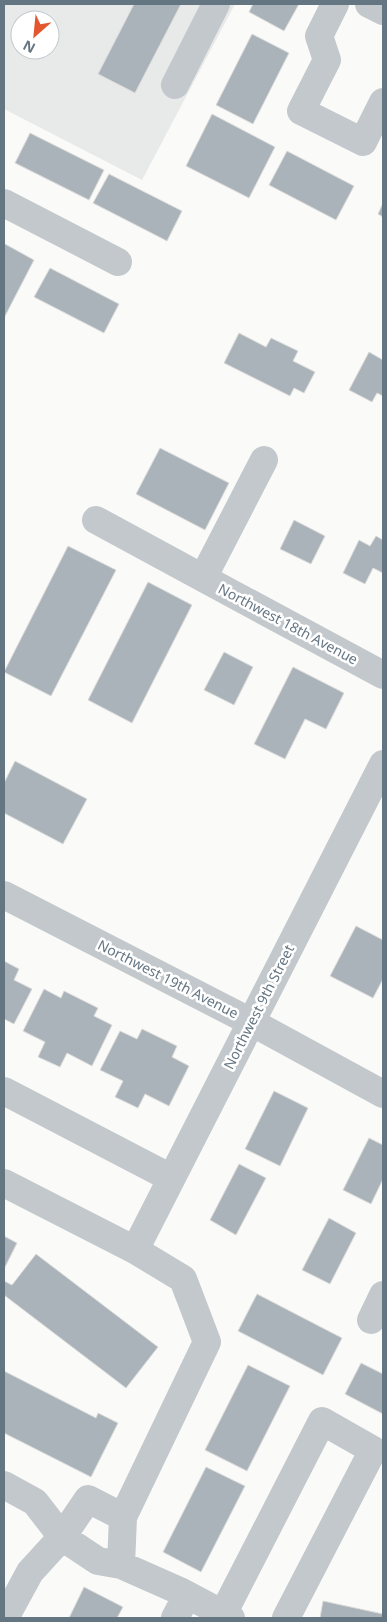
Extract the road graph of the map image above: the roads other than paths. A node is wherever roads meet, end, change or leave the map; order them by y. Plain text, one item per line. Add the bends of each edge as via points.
1 (216, 4) edge
2 (335, 4) edge
3 (369, 4) edge
4 (383, 11) edge
5 (175, 85) dead end
6 (383, 102) edge
7 (4, 203) edge
8 (118, 262) dead end
9 (264, 460) dead end
10 (96, 520) dead end
11 (203, 578) junction
12 (383, 675) edge
13 (383, 764) edge
14 (4, 895) edge
15 (251, 1022) junction
16 (4, 1091) edge
17 (383, 1094) edge
18 (171, 1178) junction
19 (4, 1184) edge
20 (135, 1250) junction
21 (383, 1295) edge
22 (371, 1320) dead end
23 (4, 1485) edge
24 (123, 1517) junction
25 (62, 1537) junction
26 (121, 1565) junction
27 (181, 1606) edge
28 (227, 1616) edge
29 (5, 1618) edge
30 (286, 1618) edge

1 - 5 street
2 - 6 street via 319,36 327,60 301,111 363,142
3 - 4 street
7 - 8 street
9 - 11 street, Northwest 18th Avenue
10 - 11 street
11 - 12 street, Northwest 18th Avenue
13 - 15 street, Northwest 9th Street
14 - 15 street, Northwest 19th Avenue
15 - 17 street, Northwest 19th Avenue
15 - 18 street, Northwest 9th Street
16 - 18 street
18 - 20 street, Northwest 9th Street
19 - 20 street
20 - 24 street via 183,1279 207,1342
21 - 22 street
23 - 25 street via 35,1502
24 - 25 street via 88,1499
24 - 26 street
25 - 26 street via 98,1561
25 - 29 street via 30,1572
26 - 27 street
27 - 28 street
28 - 30 street via 322,1421 373,1450

